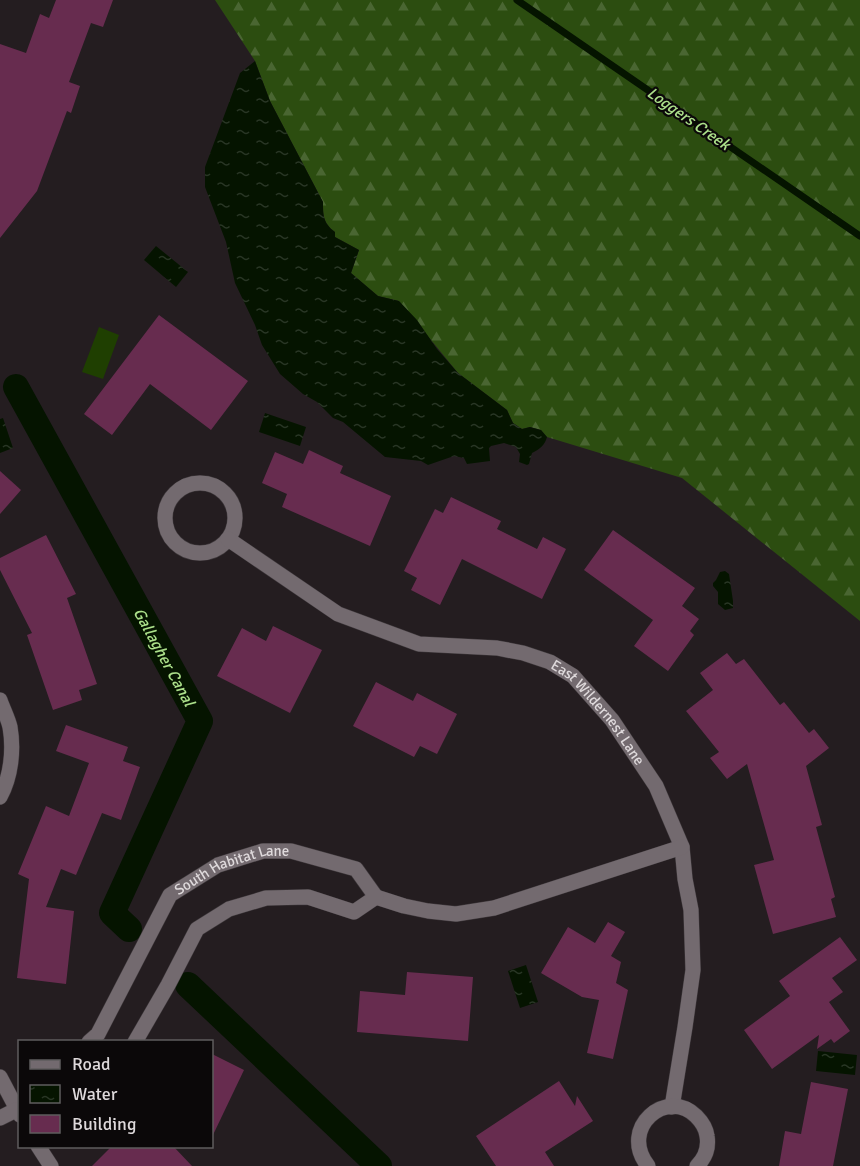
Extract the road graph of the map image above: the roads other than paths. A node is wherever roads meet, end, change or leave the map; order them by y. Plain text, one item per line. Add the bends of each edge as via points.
1 (228, 539) junction
2 (0, 700) edge
3 (0, 797) edge
4 (682, 847) junction
5 (376, 897) junction
6 (90, 1040) edge
7 (136, 1040) edge
8 (0, 1077) edge
9 (672, 1107) junction
10 (18, 1108) edge
11 (18, 1110) edge
12 (0, 1118) edge
13 (39, 1148) edge
14 (51, 1166) edge
15 (648, 1166) edge
16 (697, 1166) edge

1 - 1 street via 208,552 184,550 175,543 165,521 171,498 188,485 210,484 220,489 228,497 235,518
1 - 4 street, East Wildernest Lane via 338,614 418,644 524,653 573,676 612,720 656,786
2 - 3 street via 10,726 12,753
4 - 5 street via 494,908 456,914
4 - 9 street, East Wildernest Lane via 691,910 693,970
5 - 6 street, South Habitat Lane via 356,869 291,851 263,851 218,865 170,895 98,1034
5 - 7 street via 354,912 308,897 266,898 229,909 197,929
8 - 10 street
9 - 15 street via 650,1115 638,1134 638,1146
9 - 16 street via 693,1113 706,1131 706,1154
11 - 12 street
13 - 14 street

